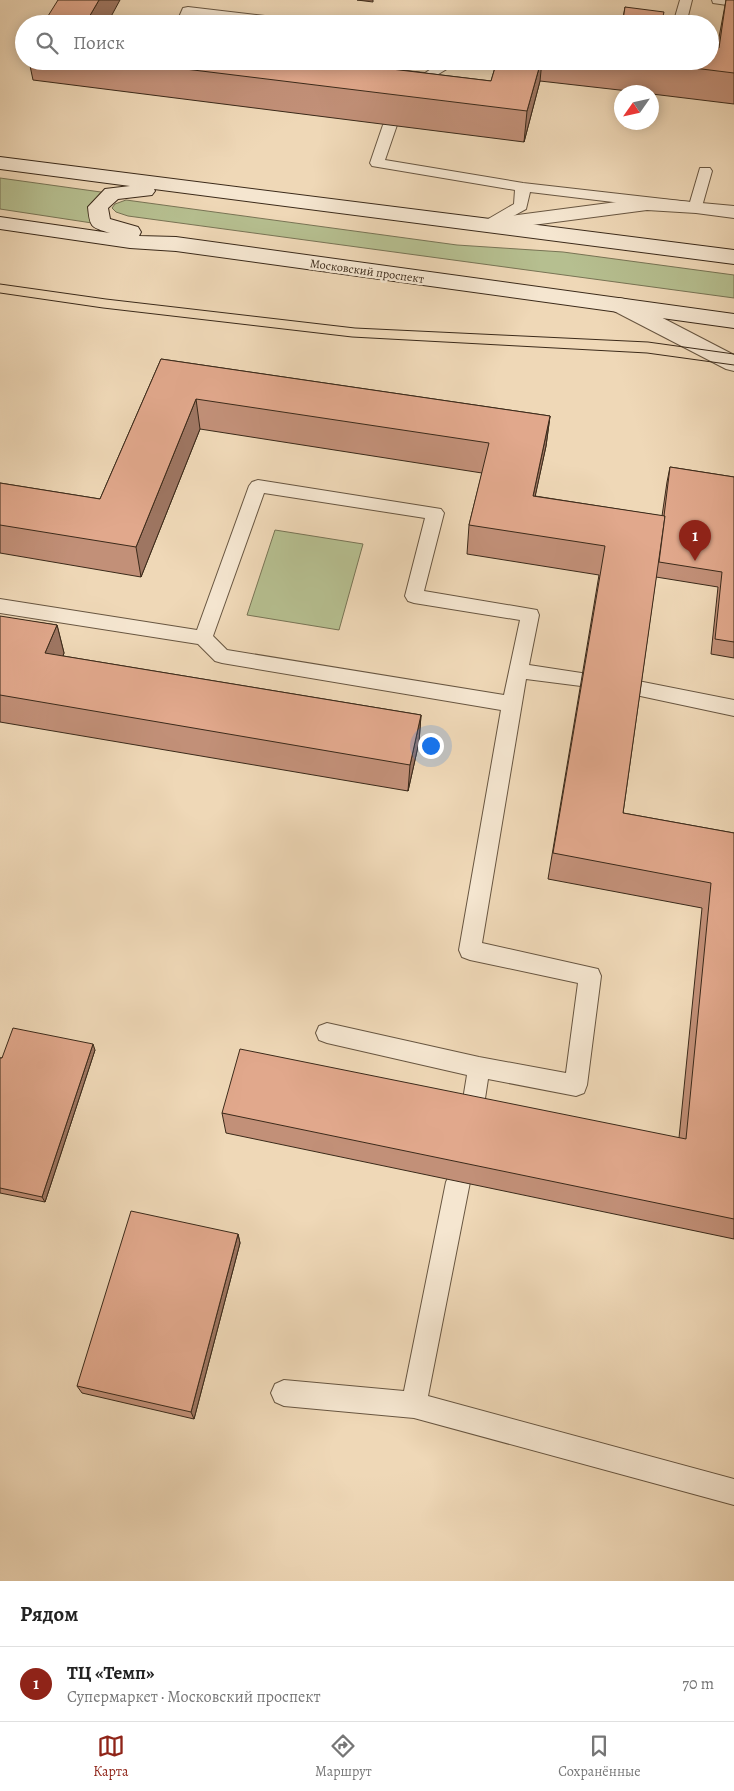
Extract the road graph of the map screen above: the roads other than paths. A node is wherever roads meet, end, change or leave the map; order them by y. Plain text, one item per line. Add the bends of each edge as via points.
1 (686, 0) edge
2 (718, 0) edge
3 (734, 2) edge
4 (186, 15) edge
5 (222, 15) edge
6 (682, 15) edge
7 (438, 70) edge
8 (401, 92) edge
9 (390, 126) edge
10 (0, 163) edge
11 (705, 170) dead end
12 (523, 187) junction
13 (194, 188) junction
14 (696, 206) junction
15 (734, 212) edge
16 (0, 223) edge
17 (488, 225) junction
18 (176, 244) junction
19 (734, 257) edge
20 (620, 305) junction
21 (734, 321) edge
22 (734, 364) edge
23 (0, 606) edge
24 (203, 638) junction
25 (519, 671) junction
26 (582, 679) edge
27 (638, 689) edge
28 (512, 704) junction
29 (734, 708) edge
30 (327, 1033) dead end
31 (479, 1067) junction
32 (471, 1118) edge
33 (458, 1182) edge
34 (284, 1393) dead end
35 (414, 1405) junction
36 (734, 1492) edge

1 - 6 lane
2 - 3 lane
4 - 5 lane via 188,11
7 - 8 lane via 426,77 400,74
9 - 12 lane via 377,163
10 - 13 main road
11 - 14 lane
12 - 14 lane
12 - 17 lane via 521,206
13 - 17 main road
13 - 18 main road via 112,193 98,206 100,224
14 - 15 main road
14 - 17 main road via 647,204
16 - 18 main road, Московский проспект via 130,242
17 - 19 main road
18 - 20 main road, Московский проспект
20 - 21 main road, Московский проспект
20 - 22 main road
23 - 24 lane
24 - 25 lane via 258,486 435,513 414,596 530,615
24 - 28 lane via 222,656
25 - 26 lane
25 - 28 lane
27 - 29 lane
28 - 31 lane via 470,950 590,976 576,1085
30 - 31 lane
31 - 32 lane
33 - 35 lane
34 - 35 lane
35 - 36 lane

